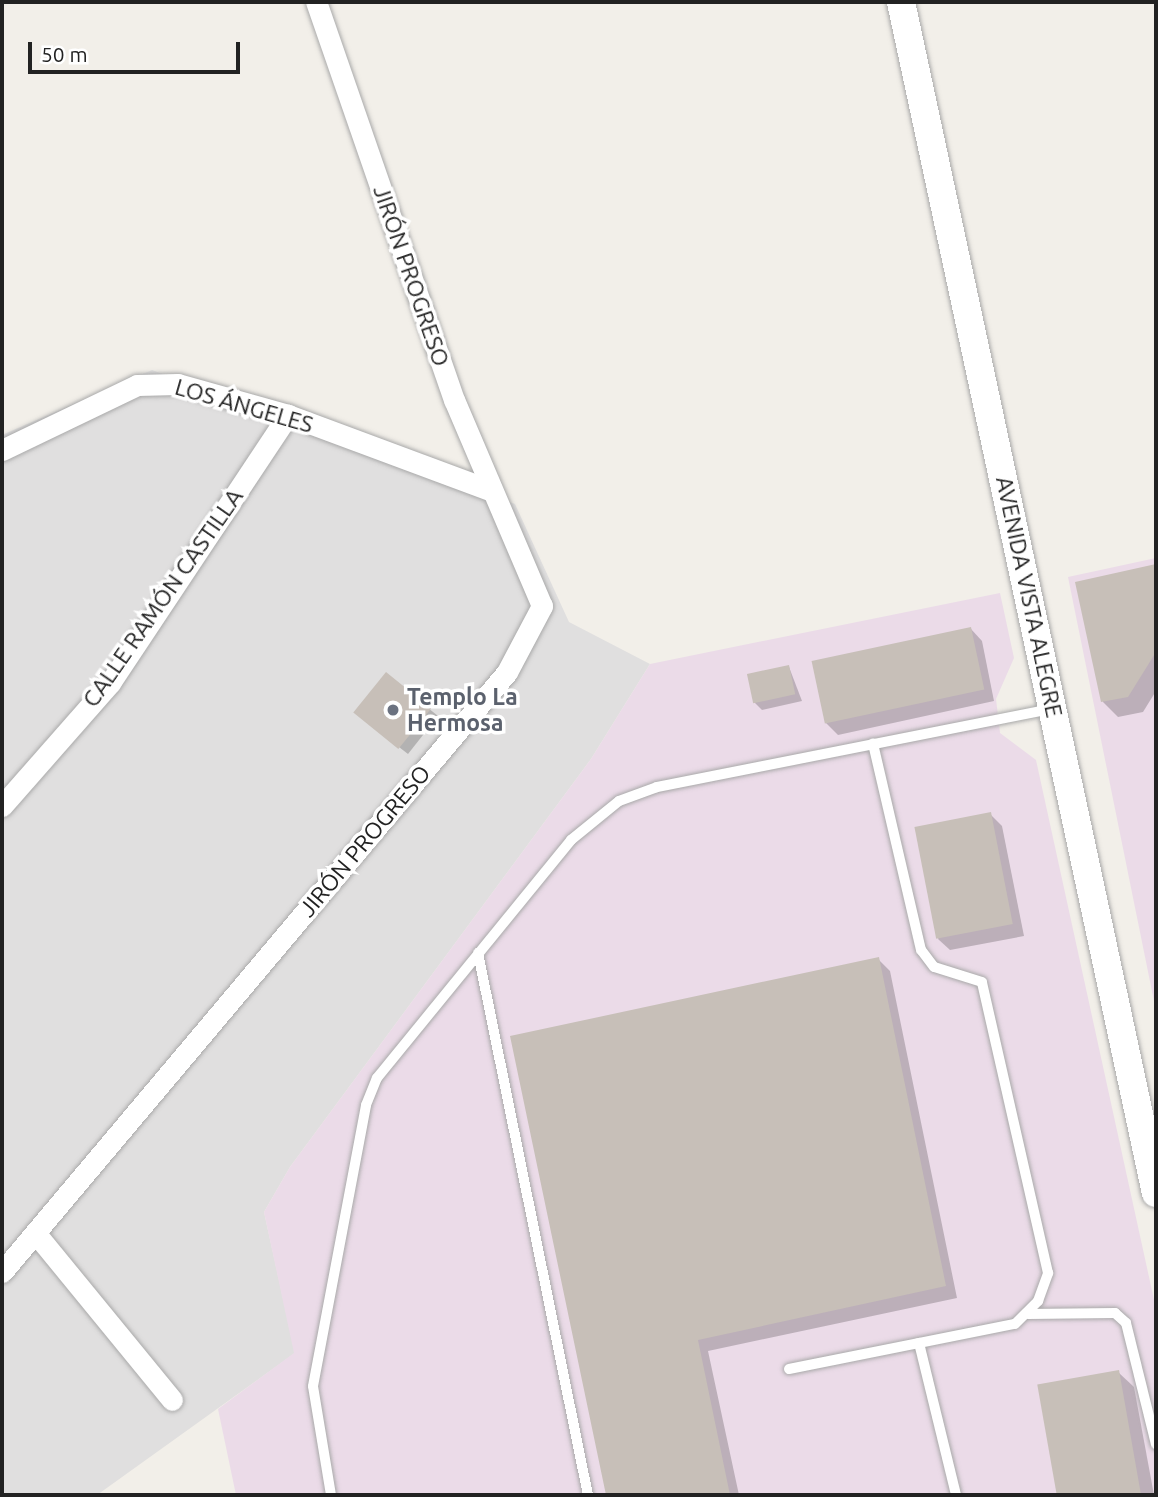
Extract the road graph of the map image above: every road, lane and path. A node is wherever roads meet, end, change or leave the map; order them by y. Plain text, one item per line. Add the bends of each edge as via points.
1 (316, 2) edge
2 (901, 2) edge
3 (288, 415) junction
4 (2, 450) edge
5 (490, 490) junction
6 (1052, 708) junction
7 (873, 744) junction
8 (2, 806) edge
9 (478, 953) junction
10 (1156, 1193) edge
11 (37, 1235) junction
12 (2, 1272) edge
13 (1028, 1314) junction
14 (919, 1343) junction
15 (789, 1369) dead end
16 (172, 1400) dead end
17 (1156, 1444) edge
18 (331, 1495) edge
19 (588, 1495) edge
20 (956, 1495) edge

1 - 5 street, JIRÓN PROGRESO
2 - 6 street, AVENIDA VISTA ALEGRE
3 - 4 street, LOS ÁNGELES via 178,384 137,386
3 - 5 street, LOS ÁNGELES
3 - 8 street, CALLE RAMÓN CASTILLA via 110,683
5 - 11 street, JIRÓN PROGRESO via 542,606 529,638
6 - 7 lane
6 - 10 street, AVENIDA VISTA ALEGRE
7 - 9 lane via 657,787 619,801 571,840
7 - 13 lane via 920,950 934,967 982,982 1048,1259 1045,1286
9 - 18 lane via 377,1078 366,1105 313,1386
9 - 19 lane
11 - 12 street, JIRÓN PROGRESO
11 - 16 street
13 - 14 lane via 1015,1324
13 - 17 lane via 1115,1313 1126,1324
14 - 15 lane
14 - 20 lane

